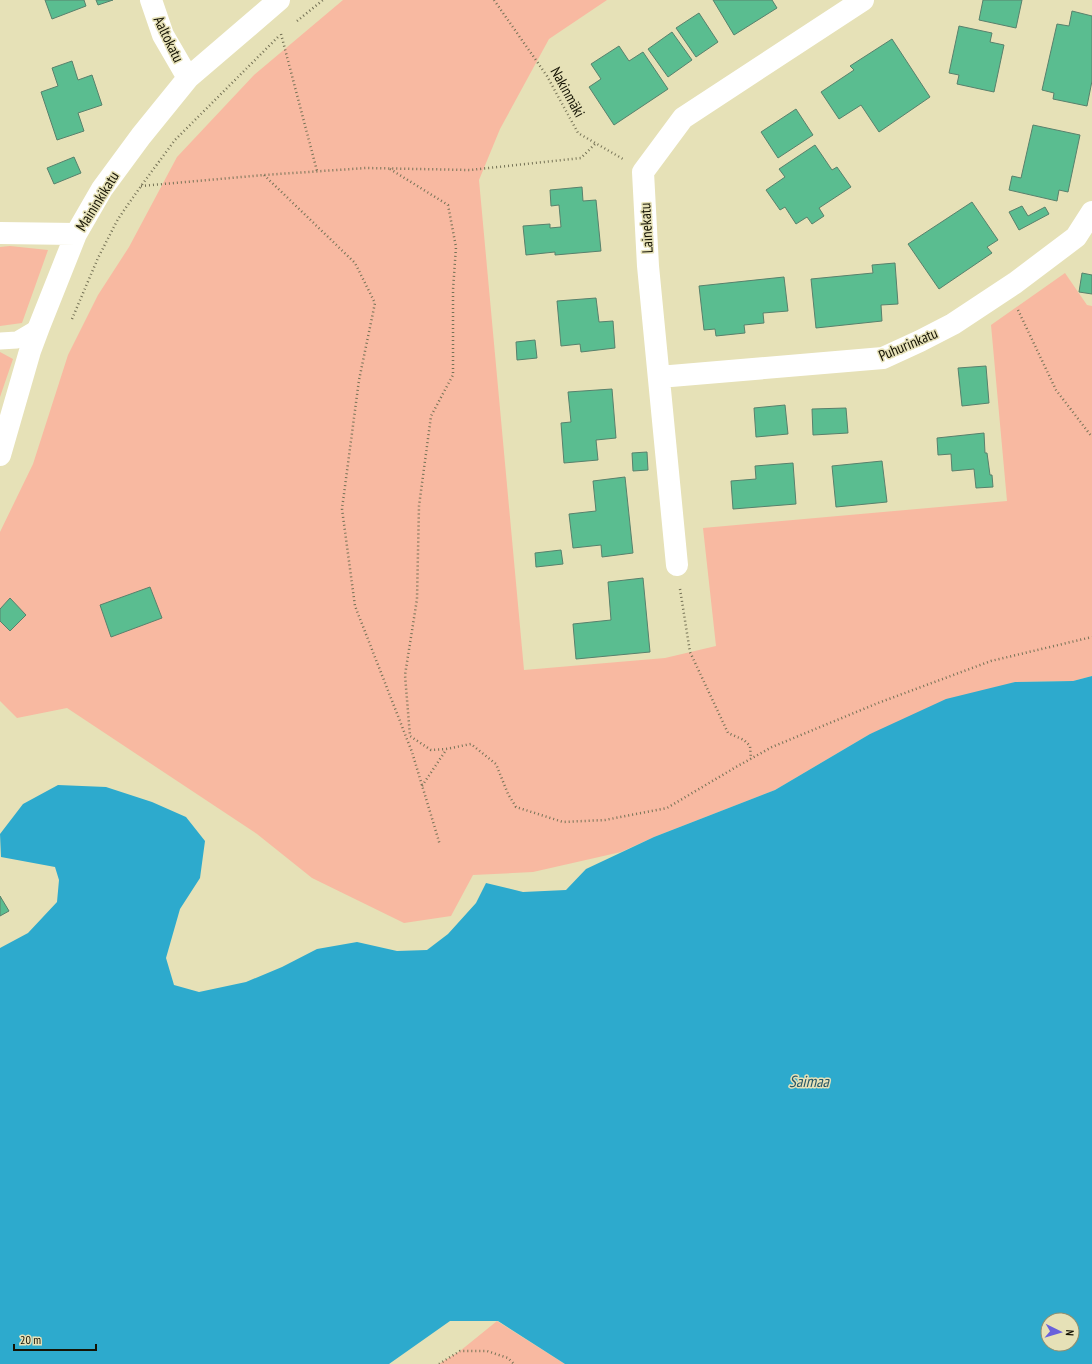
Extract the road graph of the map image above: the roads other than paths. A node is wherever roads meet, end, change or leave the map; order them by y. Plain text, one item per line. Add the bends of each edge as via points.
1 (151, 0) edge
2 (279, 0) edge
3 (863, 0) edge
4 (188, 78) junction
5 (1092, 212) edge
6 (0, 233) edge
7 (76, 234) junction
8 (39, 326) junction
9 (0, 341) edge
10 (659, 377) junction
11 (0, 455) edge
12 (677, 565) road end

1 - 4 street, Aaltokatu via 164,35
2 - 4 street, Maininkikatu
3 - 10 street, Lainekatu via 683,118 644,172 648,266
4 - 7 street, Maininkikatu via 102,189
5 - 10 street, Puhurinkatu via 1076,237 1007,288 953,324 883,358
6 - 7 street
7 - 8 street, Maininkikatu
8 - 9 lane via 17,340
8 - 11 street, Maininkikatu
10 - 12 street, Lainekatu

